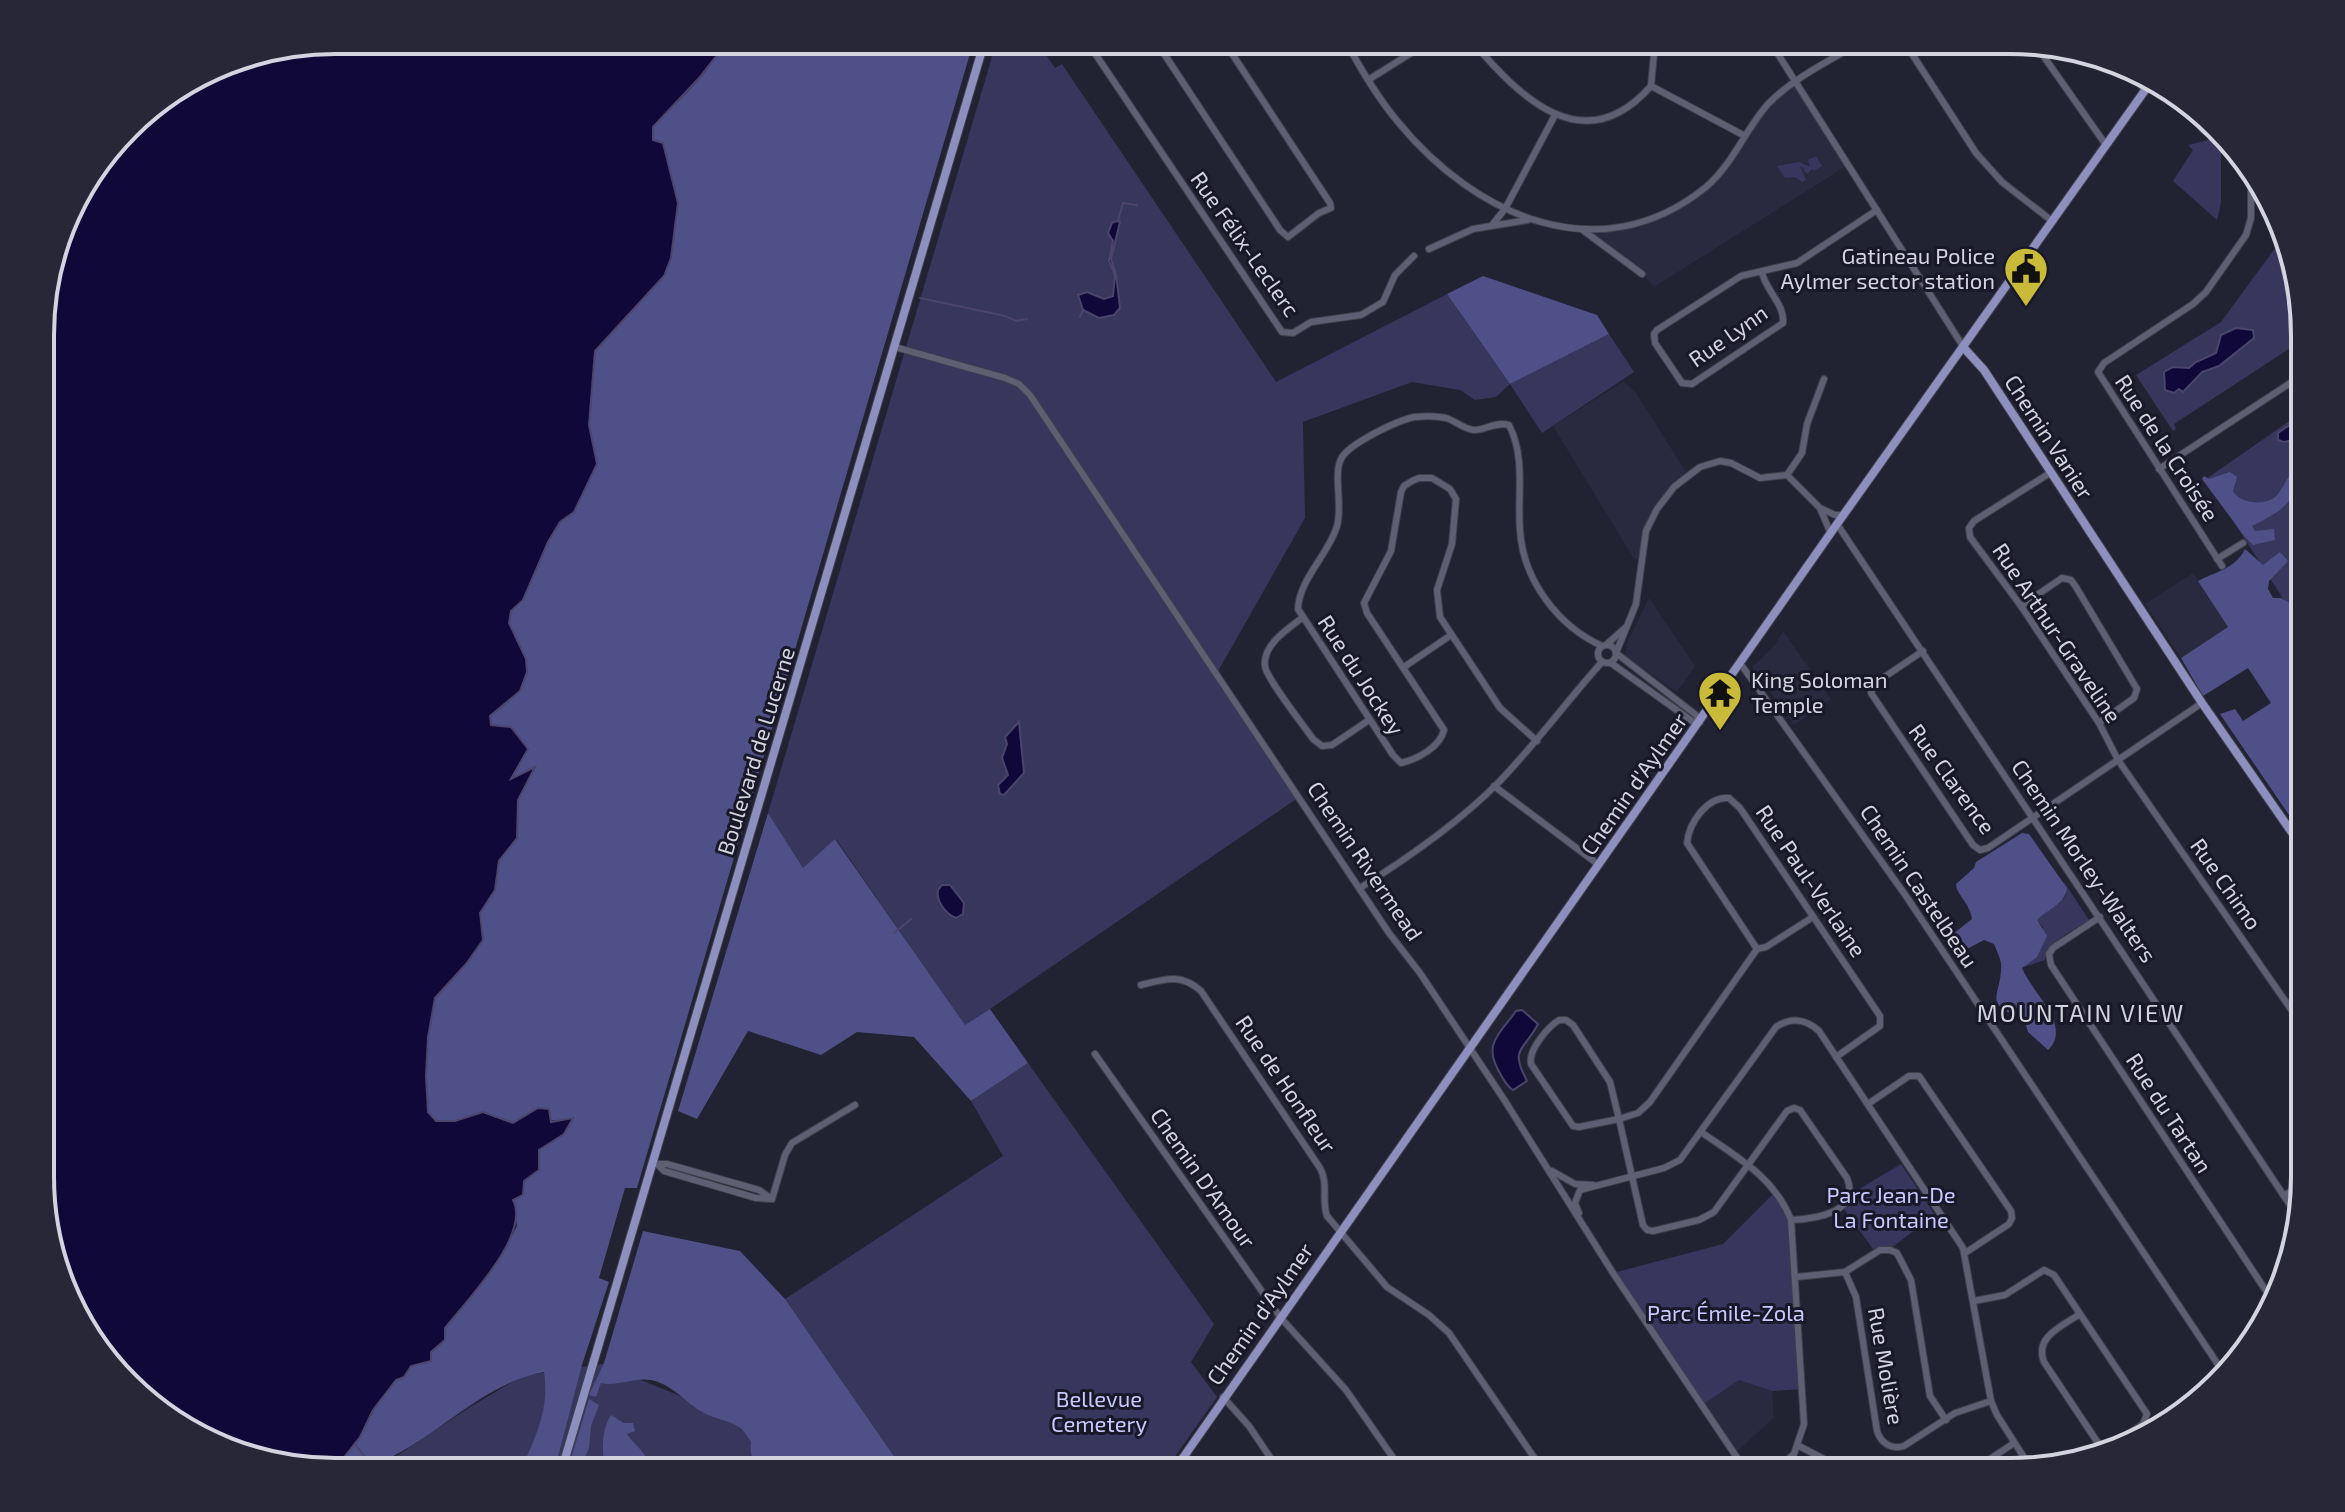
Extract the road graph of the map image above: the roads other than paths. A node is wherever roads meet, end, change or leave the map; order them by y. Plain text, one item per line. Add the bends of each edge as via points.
1 (1165, 54) edge
2 (1232, 54) edge
3 (1353, 54) edge
4 (1409, 54) edge
5 (1485, 54) edge
6 (1652, 54) edge
7 (1778, 54) edge
8 (1840, 54) edge
9 (1912, 54) edge
10 (981, 55) edge
11 (1096, 55) edge
12 (2043, 56) edge
13 (1368, 80) junction
14 (1795, 81) junction
15 (1651, 86) junction
16 (2143, 88) edge
17 (2145, 91) joint
18 (1555, 115) junction
19 (1745, 136) junction
20 (2107, 146) junction
21 (2251, 191) edge
22 (2251, 198) junction
23 (2255, 198) edge
24 (1505, 209) junction
25 (1877, 210) junction
26 (1528, 220) junction
27 (2052, 221) junction
28 (1492, 225) junction
29 (1583, 231) junction
30 (1429, 249) dead end
31 (1414, 256) dead end
32 (1762, 272) junction
33 (1642, 274) dead end
34 (895, 347) junction
35 (1964, 348) junction
36 (1824, 379) dead end
37 (2290, 383) edge
38 (2159, 469) junction
39 (2050, 473) junction
40 (1787, 475) junction
41 (1820, 508) junction
42 (1845, 515) junction
43 (1837, 524) junction
44 (1831, 534) junction
45 (2243, 543) dead end
46 (2021, 606) junction
47 (1302, 618) junction
48 (1630, 622) junction
49 (1451, 635) junction
50 (1581, 635) junction
51 (1604, 646) junction
52 (1923, 651) junction
53 (1616, 653) junction
54 (1598, 654) junction
55 (1602, 662) junction
56 (1611, 663) junction
57 (1740, 663) junction
58 (1404, 667) junction
59 (2202, 703) junction
60 (1369, 720) junction
61 (1700, 722) junction
62 (2099, 723) junction
63 (1537, 741) junction
64 (2118, 760) junction
65 (1494, 786) junction
66 (2033, 817) junction
67 (2291, 831) edge
68 (1599, 865) junction
69 (1360, 888) junction
70 (1813, 917) junction
71 (2100, 917) junction
72 (1757, 949) junction
73 (1141, 985) dead end
74 (2291, 1009) edge
75 (1468, 1050) junction
76 (1095, 1054) dead end
77 (1836, 1057) junction
78 (1868, 1104) junction
79 (855, 1105) dead end
80 (1619, 1119) junction
81 (1701, 1132) junction
82 (1539, 1155) junction
83 (655, 1164) junction
84 (1750, 1166) junction
85 (1632, 1176) junction
86 (1596, 1185) junction
87 (1560, 1189) junction
88 (2290, 1192) edge
89 (2284, 1196) junction
90 (2290, 1204) edge
91 (1791, 1220) junction
92 (1584, 1227) junction
93 (1340, 1232) junction
94 (1965, 1253) junction
95 (1845, 1272) junction
96 (1796, 1277) junction
97 (2267, 1292) edge
98 (1974, 1301) junction
99 (2080, 1314) junction
100 (1280, 1317) junction
101 (2218, 1365) edge
102 (1223, 1397) junction
103 (1991, 1401) junction
104 (1946, 1420) junction
105 (2141, 1425) edge
106 (2014, 1443) junction
107 (2101, 1443) edge
108 (1799, 1446) junction
109 (1183, 1457) edge
110 (1270, 1457) edge
111 (1393, 1457) edge
112 (1534, 1457) edge
113 (1737, 1457) edge
114 (1791, 1457) edge
115 (1820, 1457) edge
116 (1993, 1457) edge
117 (2023, 1457) edge
118 (565, 1458) edge

1 - 2 street via 1288,237 1331,208 1330,203
3 - 13 street
4 - 13 street
5 - 18 street via 1516,87
6 - 15 street
7 - 14 street, Chemin Vanier
8 - 14 street
9 - 27 street via 1976,153 2002,182
10 - 34 main road, Boulevard de Lucerne
11 - 31 street, Rue Félix-Leclerc via 1282,332 1361,315 1383,302 1395,275
12 - 20 street
13 - 24 street via 1434,158
14 - 19 street
14 - 25 street, Chemin Vanier
15 - 18 street via 1623,112 1606,119 1580,121
15 - 19 street
16 - 17 street
17 - 20 main road, Chemin d'Aylmer
18 - 24 street
19 - 29 street via 1719,174 1678,205 1638,222
20 - 27 main road, Chemin d'Aylmer
21 - 22 street, Rue de la Croisée
22 - 23 street
22 - 38 street, Rue de la Croisée via 2244,240 2201,297 2099,368
24 - 26 street
24 - 28 street
25 - 32 street, Rue Lynn via 1797,263
25 - 35 street, Chemin Vanier
26 - 28 street
26 - 29 street
27 - 35 main road, Chemin d'Aylmer
28 - 30 street
29 - 33 street
32 - 32 street, Rue Lynn via 1734,280 1654,334 1682,383 1692,384 1783,323 1783,312
34 - 69 street, Chemin Rivermead via 1005,378 1030,395
34 - 83 main road, Boulevard de Lucerne
35 - 39 main road, Chemin Vanier via 1984,370
35 - 42 main road, Chemin d'Aylmer
36 - 40 street via 1802,453
37 - 38 street
38 - 45 street, Rue de la Croisée via 2220,563
39 - 46 street, Rue Arthur-Graveline via 1969,528 1972,542
39 - 59 main road, Chemin Vanier
40 - 41 street
40 - 48 street via 1760,478 1731,463 1714,461 1674,487 1646,531
41 - 42 street
41 - 44 street
42 - 43 main road, Chemin d'Aylmer
43 - 44 main road, Chemin d'Aylmer
43 - 52 street, Chemin Morley-Walters
44 - 57 main road, Chemin d'Aylmer
46 - 62 street, Rue Arthur-Graveline
46 - 62 street via 2062,578 2076,587 2137,689 2134,698
47 - 50 street, Rue du Jockey via 1300,598 1337,527 1341,458 1374,435 1416,417 1446,418 1472,430 1509,425 1520,460 1520,533 1530,571 1552,609
47 - 60 street, Rue du Jockey
47 - 60 street via 1278,635 1266,659 1274,683 1322,746
48 - 51 street
48 - 53 street
49 - 58 street
49 - 58 street, Rue du Jockey via 1438,610 1437,590 1452,544 1456,499 1435,479 1419,478 1401,492 1391,551 1364,603
49 - 63 street, Rue du Jockey via 1500,708
50 - 51 street
50 - 54 street
51 - 53 street
51 - 54 street
52 - 66 street, Chemin Morley-Walters
52 - 66 street, Rue Clarence via 1874,684 1873,698 1977,849 1986,849
53 - 56 street
53 - 61 street
54 - 55 street
55 - 56 street
55 - 63 street
56 - 61 street
57 - 61 main road, Chemin d'Aylmer
57 - 101 street, Chemin Castelbeau via 1906,896
58 - 60 street, Rue du Jockey via 1444,730 1442,738 1401,763
59 - 64 street
59 - 67 main road, Chemin Vanier
61 - 68 main road, Chemin d'Aylmer
62 - 64 street, Rue Arthur-Graveline
63 - 65 street
64 - 66 street
64 - 74 street, Rue Chimo
65 - 68 street
65 - 69 street via 1440,833
66 - 71 street, Chemin Morley-Walters
68 - 75 main road, Chemin d'Aylmer
69 - 75 street, Chemin Rivermead
70 - 72 street
70 - 72 street, Rue Paul-Verlaine via 1736,803 1713,800 1690,830 1688,847
70 - 77 street, Rue Paul-Verlaine via 1881,1019 1877,1029
71 - 89 street, Chemin Morley-Walters
71 - 97 street, Rue du Tartan via 2053,948 2051,965
72 - 80 street via 1650,1102
73 - 93 street, Rue de Honfleur via 1178,977 1201,991 1320,1168 1325,1213
75 - 82 street, Chemin Rivermead
75 - 93 main road, Chemin d'Aylmer
76 - 100 street, Chemin D'Amour
77 - 78 street
77 - 81 street via 1810,1024 1779,1024
78 - 94 street
78 - 94 street via 1909,1076 1919,1076 2011,1211 2009,1224
79 - 83 street via 792,1143 772,1199 664,1171
80 - 80 street via 1573,1126 1531,1064 1531,1054 1556,1021 1573,1025 1607,1076
80 - 85 street
81 - 84 street
81 - 85 street via 1675,1163
82 - 86 street via 1561,1178
82 - 87 street, Chemin Rivermead
83 - 118 main road, Boulevard de Lucerne
84 - 85 street via 1710,1215 1653,1231 1643,1225
84 - 91 street via 1776,1191
84 - 91 street via 1787,1111 1803,1113 1850,1189 1845,1202 1829,1214
85 - 86 street
86 - 87 street
86 - 92 street via 1580,1190 1575,1199
87 - 92 street, Chemin Rivermead
88 - 89 street
89 - 90 street, Chemin Morley-Walters
91 - 96 street
92 - 113 street, Chemin Rivermead
93 - 100 main road, Chemin d'Aylmer
93 - 112 street, Rue de Honfleur via 1387,1287 1449,1333
94 - 98 street
95 - 96 street
95 - 104 street via 1880,1250 1900,1257 1911,1280 1928,1391
95 - 104 street, Rue Molière via 1856,1297 1880,1439 1904,1446
96 - 108 street via 1804,1417
98 - 99 street via 2005,1295 2048,1271
98 - 103 street
99 - 105 street via 2147,1414
99 - 107 street via 2046,1337 2041,1353
100 - 102 main road, Chemin d'Aylmer
100 - 111 street, Chemin D'Amour via 1346,1390
102 - 109 main road, Chemin d'Aylmer
102 - 110 street
103 - 104 street, Rue Molière
103 - 106 street
106 - 116 street
106 - 117 street
108 - 114 street
108 - 115 street

